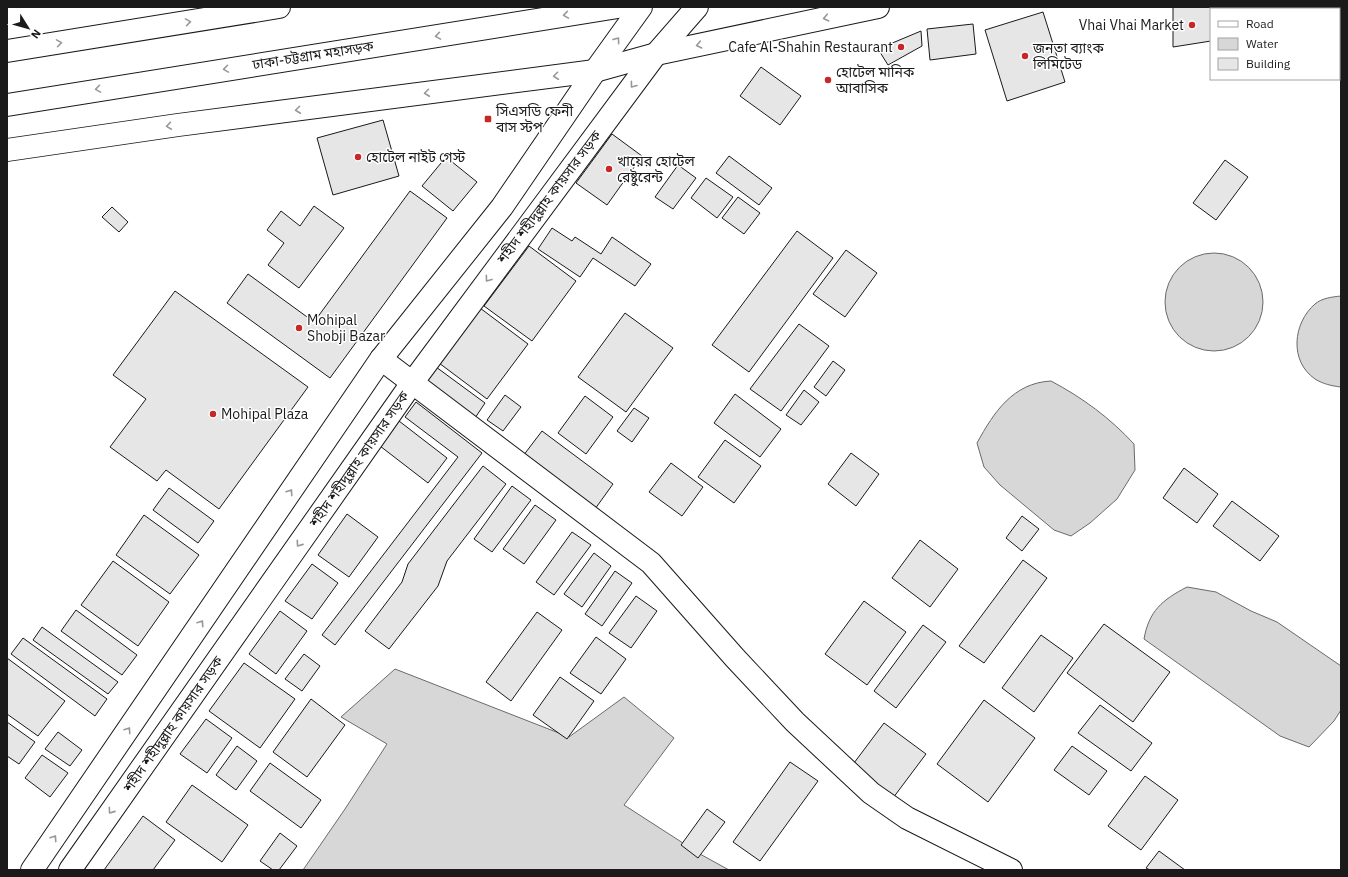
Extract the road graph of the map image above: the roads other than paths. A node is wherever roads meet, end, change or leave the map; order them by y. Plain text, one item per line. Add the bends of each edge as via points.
1 (279, 7) edge
2 (618, 7) edge
3 (641, 7) edge
4 (697, 7) edge
5 (878, 7) edge
6 (7, 51) edge
7 (656, 54) junction
8 (594, 71) junction
9 (7, 105) edge
10 (7, 150) edge
11 (381, 359) junction
12 (412, 383) junction
13 (32, 870) edge
14 (70, 870) edge
15 (1011, 870) edge

6 -> 1 main road
2 -> 9 main road, ঢাকা-চট্টগ্রাম মহাসড়ক
8 -> 3 main road
4 - 7 main road, শহীদ শহীদুল্লাহ কায়সার সড়ক
5 -> 7 main road
7 - 8 main road
7 -> 12 main road, শহীদ শহীদুল্লাহ কায়সার সড়ক
8 -> 10 main road
8 - 11 main road via 502,208
11 - 12 main road
13 -> 11 main road
12 -> 14 main road, শহীদ শহীদুল্লাহ কায়সার সড়ক
12 - 15 main road via 651,563 795,722 871,793 907,818

